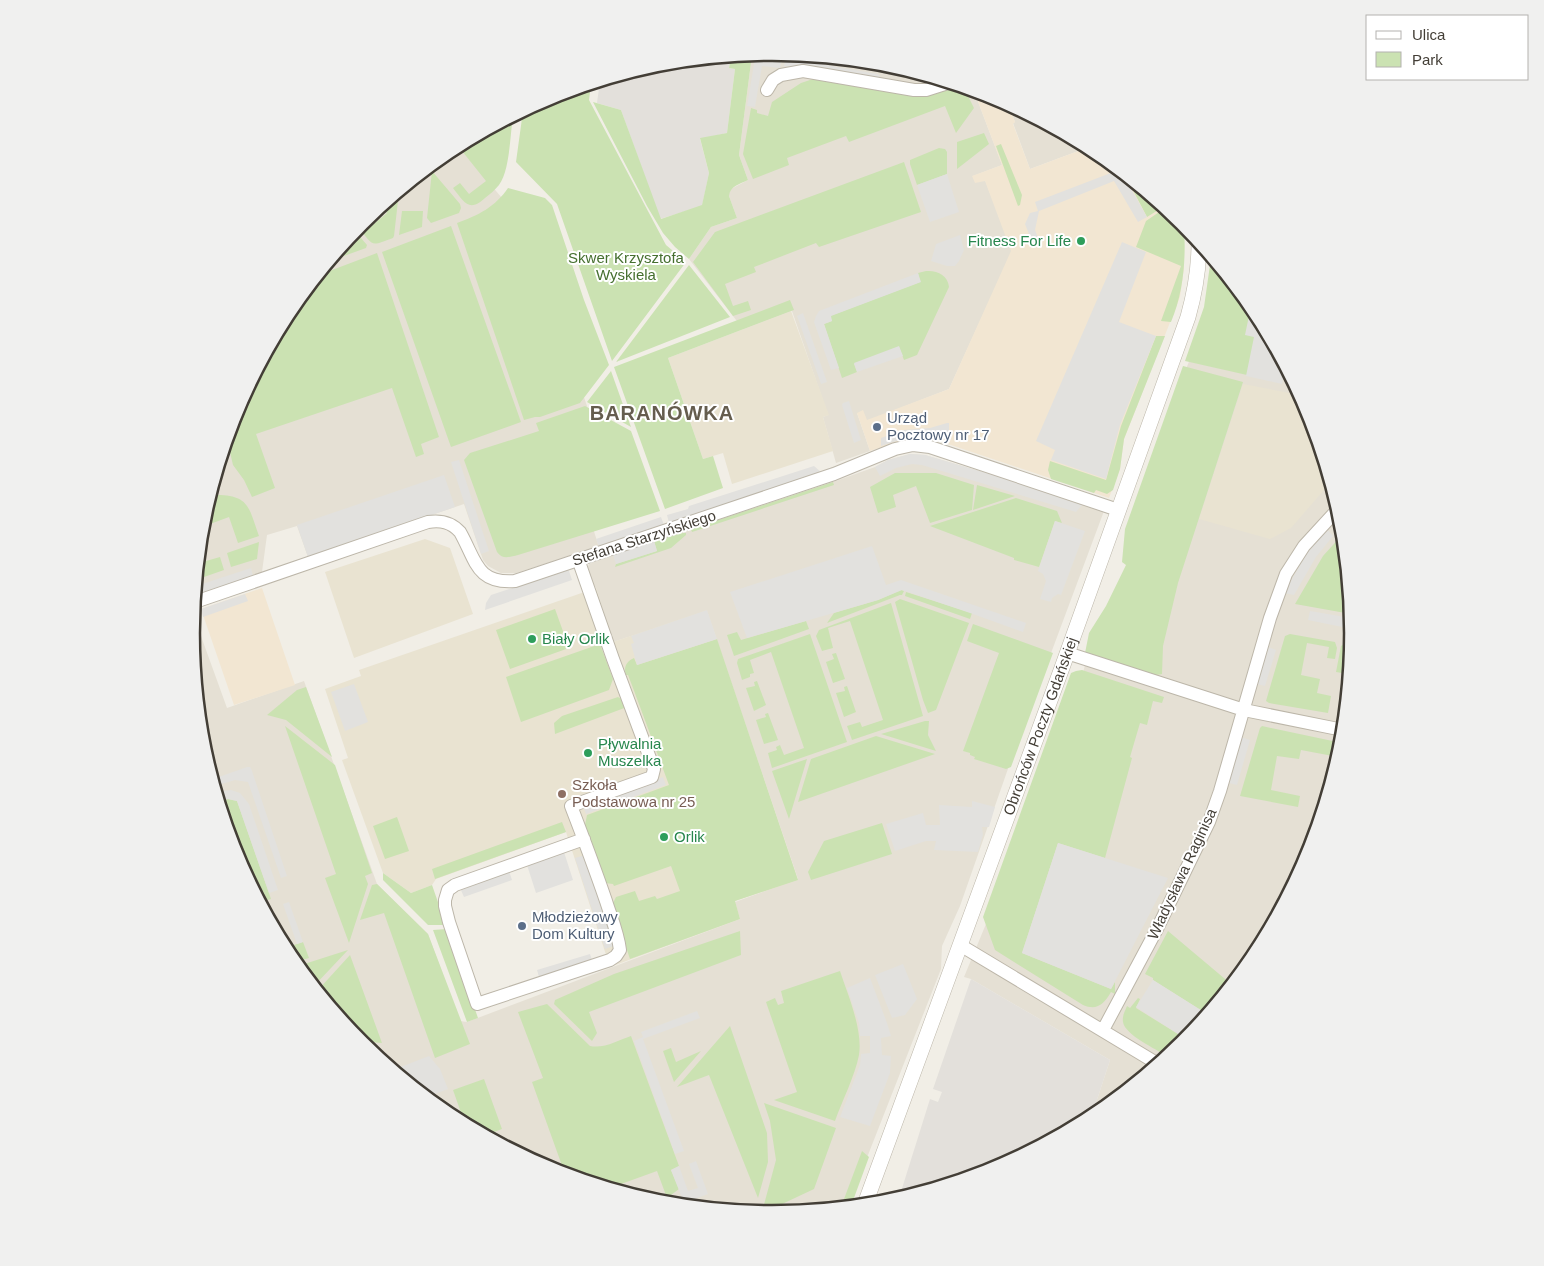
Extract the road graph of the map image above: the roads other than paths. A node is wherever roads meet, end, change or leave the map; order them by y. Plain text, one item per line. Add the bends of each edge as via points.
1 (937, 86) edge
2 (767, 90) dead end
3 (1199, 253) edge
4 (1118, 510) junction
5 (1332, 516) edge
6 (578, 559) junction
7 (201, 600) edge
8 (1067, 653) junction
9 (1244, 710) junction
10 (1336, 729) edge
11 (584, 839) junction
12 (960, 945) junction
13 (1103, 1030) junction
14 (1152, 1060) edge
15 (868, 1197) edge

1 - 2 street via 914,90 803,71 781,74
3 - 4 street, Obrońców Poczty Gdańskiej via 1198,274 1188,317
4 - 6 street, Stefana Starzyńskiego via 936,449 914,445
4 - 8 street, Obrońców Poczty Gdańskiej
5 - 9 street, Władysława Raginisa via 1304,546 1286,574
6 - 7 street, Stefana Starzyńskiego via 515,581 495,580 484,575 460,532 449,523 436,521
6 - 11 street via 654,769 652,777 572,806
8 - 9 street
8 - 12 street, Obrońców Poczty Gdańskiej
9 - 10 street
9 - 13 street, Władysława Raginisa via 1209,822
11 - 11 street via 620,950 610,960 477,1004 449,922 445,900 448,890 454,885
12 - 13 street
12 - 15 street, Obrońców Poczty Gdańskiej
13 - 14 street

